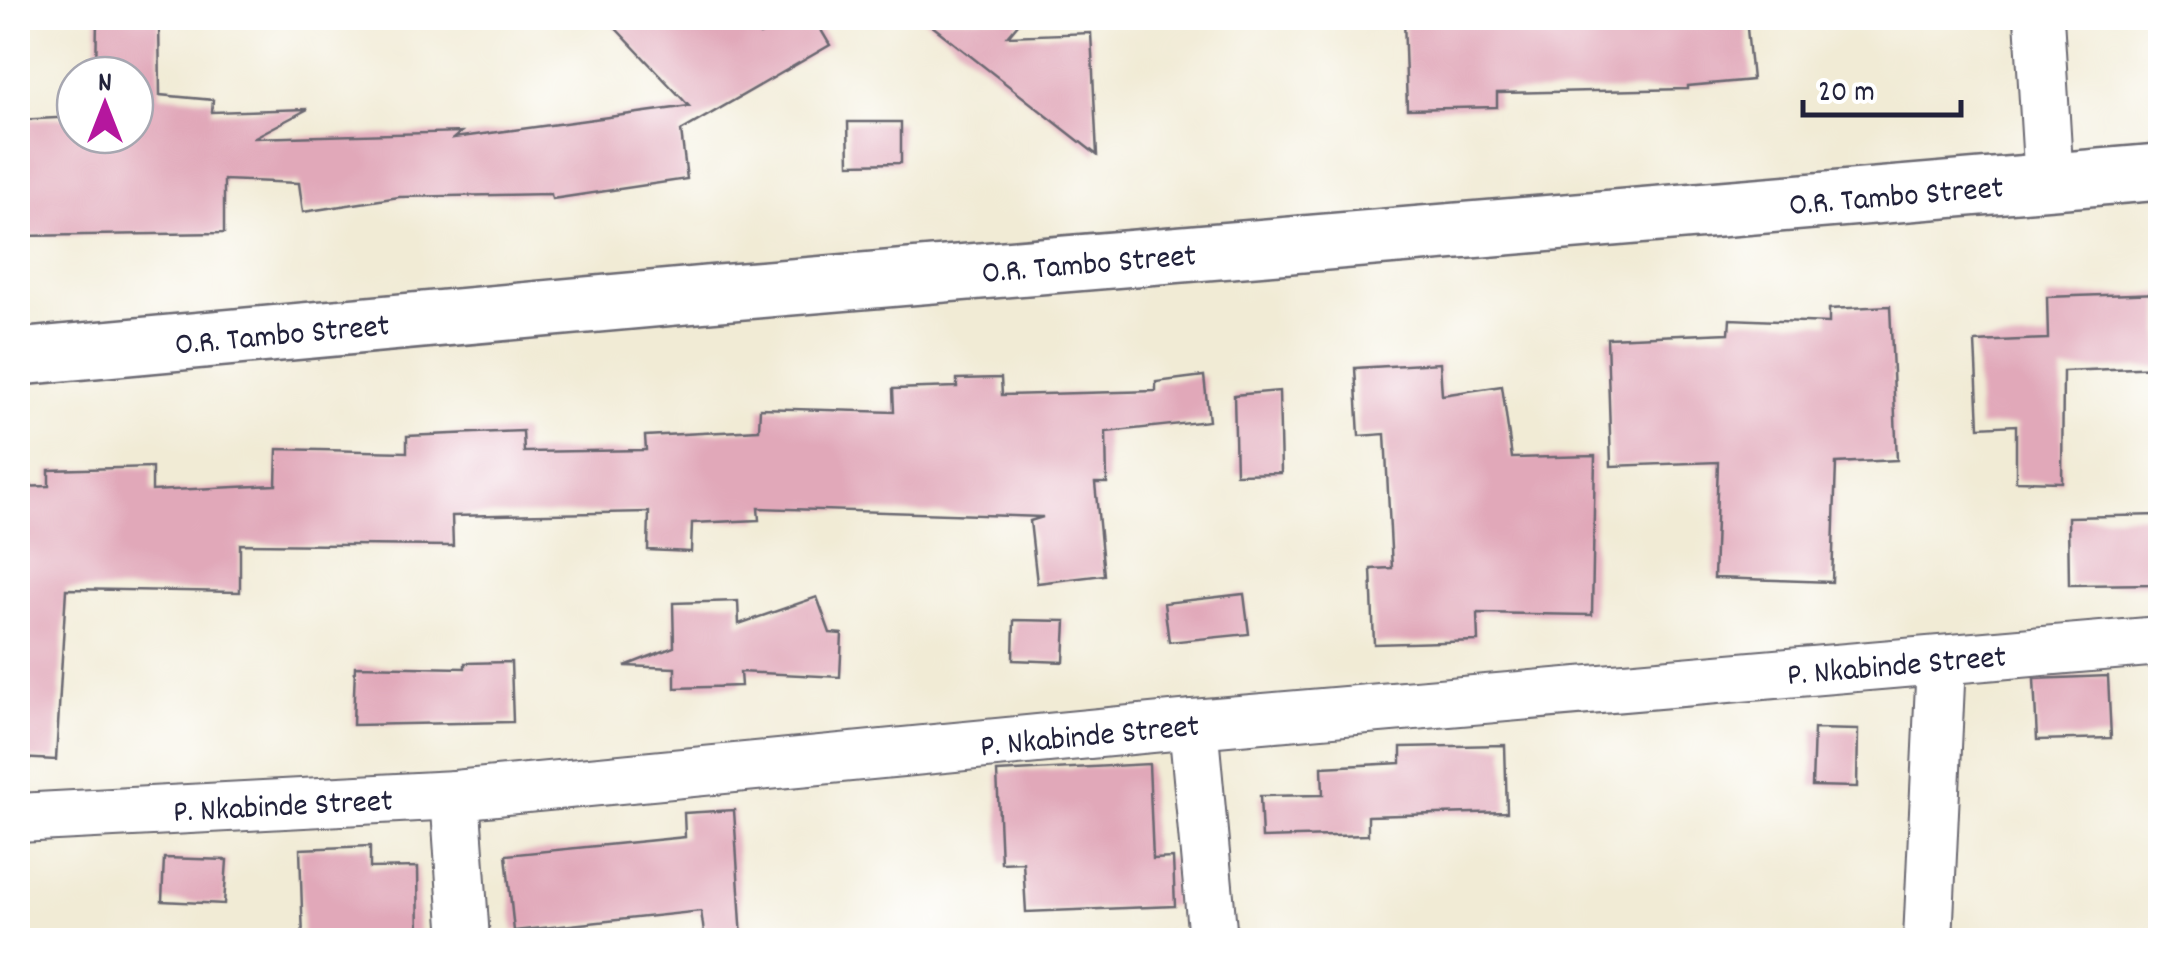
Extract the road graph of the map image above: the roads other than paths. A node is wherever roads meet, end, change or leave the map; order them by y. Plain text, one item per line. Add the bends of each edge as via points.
1 (2039, 18) edge
2 (2160, 172) edge
3 (2049, 183) junction
4 (18, 358) edge
5 (2160, 641) edge
6 (1941, 662) junction
7 (1193, 724) junction
8 (455, 794) junction
9 (18, 818) edge
10 (465, 940) edge
11 (1213, 940) edge
12 (1928, 940) edge

1 - 3 street
2 - 3 street, O.R. Tambo Street
3 - 4 street, O.R. Tambo Street
5 - 6 street, P. Nkabinde Street
6 - 7 street, P. Nkabinde Street
6 - 12 street
7 - 8 street, P. Nkabinde Street
7 - 11 street
8 - 9 street, P. Nkabinde Street
8 - 10 street

